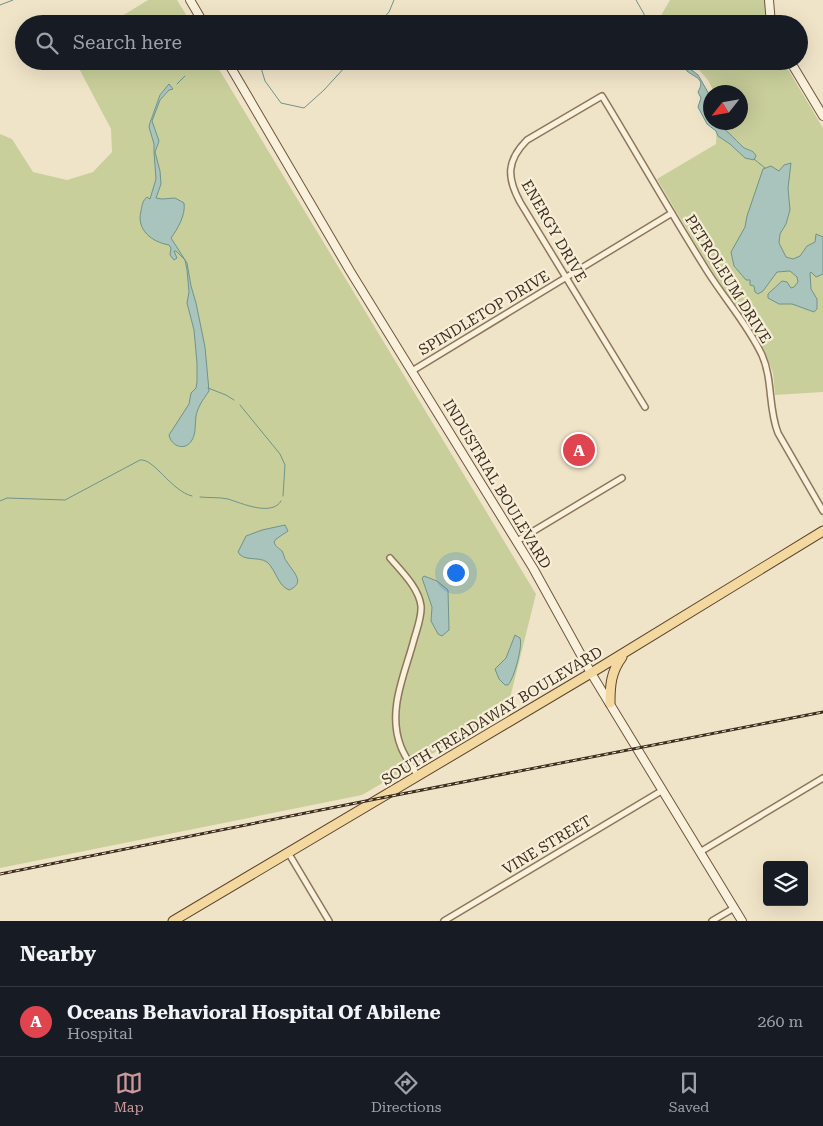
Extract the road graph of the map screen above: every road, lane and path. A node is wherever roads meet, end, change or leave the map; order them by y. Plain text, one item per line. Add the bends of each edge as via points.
1 (190, 0) edge
2 (769, 0) edge
3 (199, 15) edge
4 (771, 15) edge
5 (232, 70) edge
6 (795, 70) edge
7 (602, 96) joint
8 (823, 116) edge
9 (672, 213) junction
10 (566, 277) junction
11 (412, 372) junction
12 (645, 408) dead end
13 (622, 478) dead end
14 (823, 511) edge
15 (823, 531) edge
16 (517, 541) junction
17 (390, 558) dead end
18 (625, 653) junction
19 (591, 673) junction
20 (610, 703) junction
21 (418, 776) junction
22 (823, 778) edge
23 (663, 790) junction
24 (700, 852) junction
25 (289, 854) junction
26 (734, 908) junction
27 (173, 921) edge
28 (329, 921) edge
29 (444, 921) edge
30 (712, 921) edge
31 (742, 921) edge

1 - 3 main road
2 - 4 main road
5 - 11 main road, INDUSTRIAL BOULEVARD
6 - 8 main road
7 - 9 street, PETROLEUM DRIVE
7 - 10 street, ENERGY DRIVE via 527,140 519,148 512,165 512,188
9 - 10 street, SPINDLETOP DRIVE
9 - 14 street, PETROLEUM DRIVE via 763,357 773,421 784,446
10 - 11 street, SPINDLETOP DRIVE
10 - 12 street, ENERGY DRIVE
11 - 16 main road, INDUSTRIAL BOULEVARD
13 - 16 street
15 - 18 main road, SOUTH TREADAWAY BOULEVARD
16 - 19 main road, INDUSTRIAL BOULEVARD
17 - 21 street via 415,590 421,605 395,718 400,746
18 - 19 main road, SOUTH TREADAWAY BOULEVARD
18 - 20 main road via 615,666 610,682
19 - 20 main road, INDUSTRIAL BOULEVARD
19 - 21 main road, SOUTH TREADAWAY BOULEVARD
20 - 23 main road, INDUSTRIAL BOULEVARD
21 - 25 main road, SOUTH TREADAWAY BOULEVARD
22 - 24 street
23 - 24 main road, INDUSTRIAL BOULEVARD
23 - 29 street, VINE STREET
24 - 26 main road, INDUSTRIAL BOULEVARD
25 - 27 main road, SOUTH TREADAWAY BOULEVARD
25 - 28 street
26 - 30 street
26 - 31 main road, INDUSTRIAL BOULEVARD

